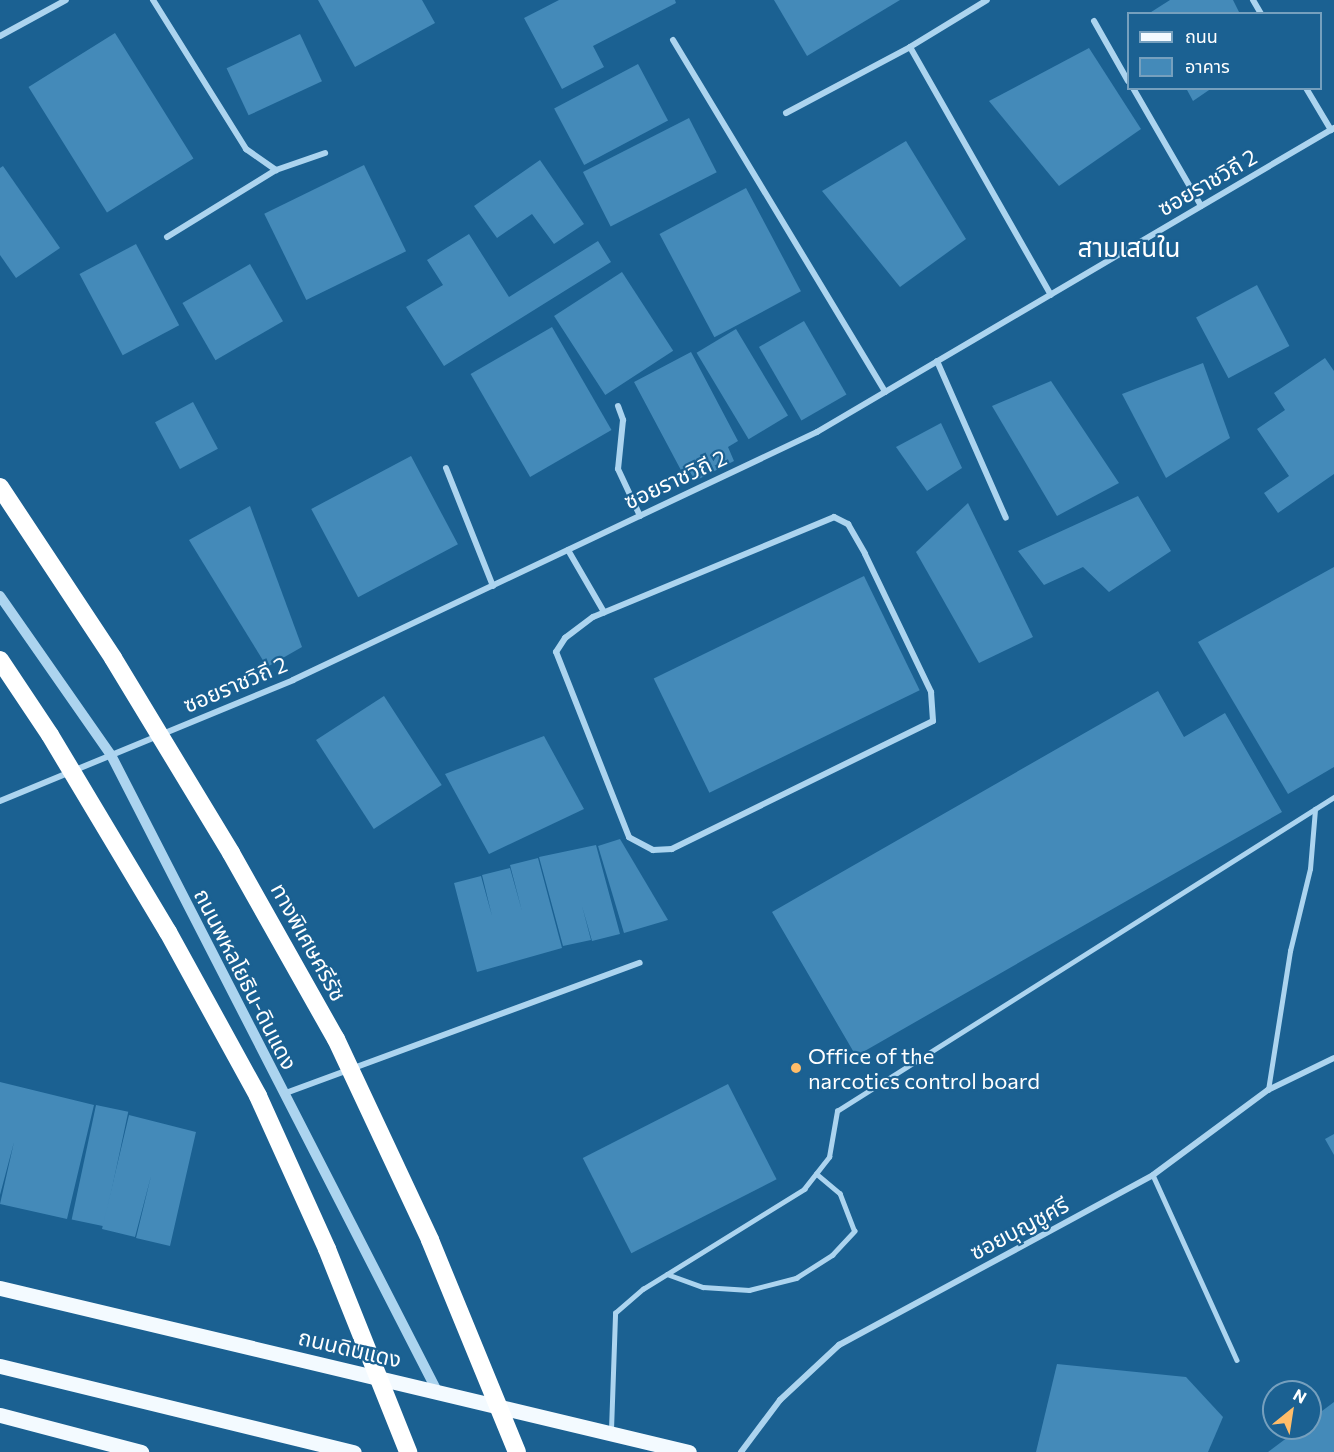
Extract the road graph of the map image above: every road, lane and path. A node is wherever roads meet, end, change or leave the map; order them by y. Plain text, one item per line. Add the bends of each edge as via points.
1 (66, 0) edge
2 (153, 0) edge
3 (987, 0) edge
4 (1094, 21) dead end
5 (0, 36) edge
6 (673, 40) dead end
7 (910, 47) junction
8 (1127, 79) edge
9 (1134, 90) edge
10 (1307, 90) edge
11 (786, 113) dead end
12 (1332, 129) edge
13 (325, 153) dead end
14 (276, 170) junction
15 (1201, 206) junction
16 (167, 237) dead end
17 (1051, 294) junction
18 (937, 361) junction
19 (885, 392) junction
20 (618, 406) dead end
21 (447, 468) dead end
22 (0, 487) edge
23 (639, 516) junction
24 (1006, 518) dead end
25 (568, 550) junction
26 (493, 586) junction
27 (0, 596) edge
28 (604, 612) junction
29 (0, 660) edge
30 (111, 755) junction
31 (1334, 797) edge
32 (0, 801) edge
33 (1315, 809) junction
34 (640, 963) dead end
35 (1334, 1058) edge
36 (1268, 1090) junction
37 (282, 1094) junction
38 (816, 1174) junction
39 (1153, 1175) junction
40 (667, 1274) junction
41 (0, 1288) edge
42 (1238, 1360) dead end
43 (0, 1366) edge
44 (436, 1391) junction
45 (0, 1415) edge
46 (611, 1436) junction
47 (141, 1452) edge
48 (354, 1452) edge
49 (408, 1452) edge
50 (517, 1452) edge
51 (689, 1452) edge
52 (741, 1452) edge

1 - 5 street
2 - 14 street via 246,149
3 - 7 street
4 - 8 street
6 - 19 street
7 - 11 street
7 - 17 street
9 - 15 street
10 - 12 street
12 - 15 street, ซอยราชวิถี 2
13 - 14 street
14 - 16 street
15 - 17 street, ซอยราชวิถี 2
17 - 18 street, ซอยราชวิถี 2
18 - 19 street, ซอยราชวิถี 2
18 - 24 street
19 - 23 street, ซอยราชวิถี 2 via 817,432
20 - 23 street via 623,420 618,469
21 - 26 street
22 - 50 highway, ทางพิเศษศรีรัช, bridge via 113,658 231,853 336,1039 430,1240
23 - 25 street, ซอยราชวิถี 2
25 - 26 street, ซอยราชวิถี 2
25 - 28 street
26 - 30 street, ซอยราชวิถี 2 via 292,680
27 - 30 street, ถนนพหลโยธิน-ดินแดง
28 - 28 street via 565,638 556,652 628,837 653,850 672,849 933,721 931,692 866,554 848,524 834,517
29 - 49 highway, bridge via 50,735 168,932 258,1096 327,1250
30 - 32 street, ซอยราชวิถี 2
30 - 37 street, ถนนพหลโยธิน-ดินแดง
31 - 33 lane
33 - 36 lane via 1310,869 1290,951
33 - 38 lane via 837,1111 829,1157
34 - 37 street
35 - 36 street, ซอยบุญชูศรี
36 - 39 street, ซอยบุญชูศรี
37 - 44 street, ถนนพหลโยธิน-ดินแดง
38 - 40 lane via 804,1189
38 - 40 lane via 840,1194 854,1230 832,1255 796,1278 749,1290 704,1287
39 - 42 lane
39 - 52 street, ซอยบุญชูศรี via 839,1345 780,1400
40 - 46 lane via 615,1313
41 - 44 main road, ถนนดินแดง
43 - 48 main road
44 - 46 main road, ถนนดินแดง
45 - 47 main road
46 - 51 main road, ถนนดินแดง

